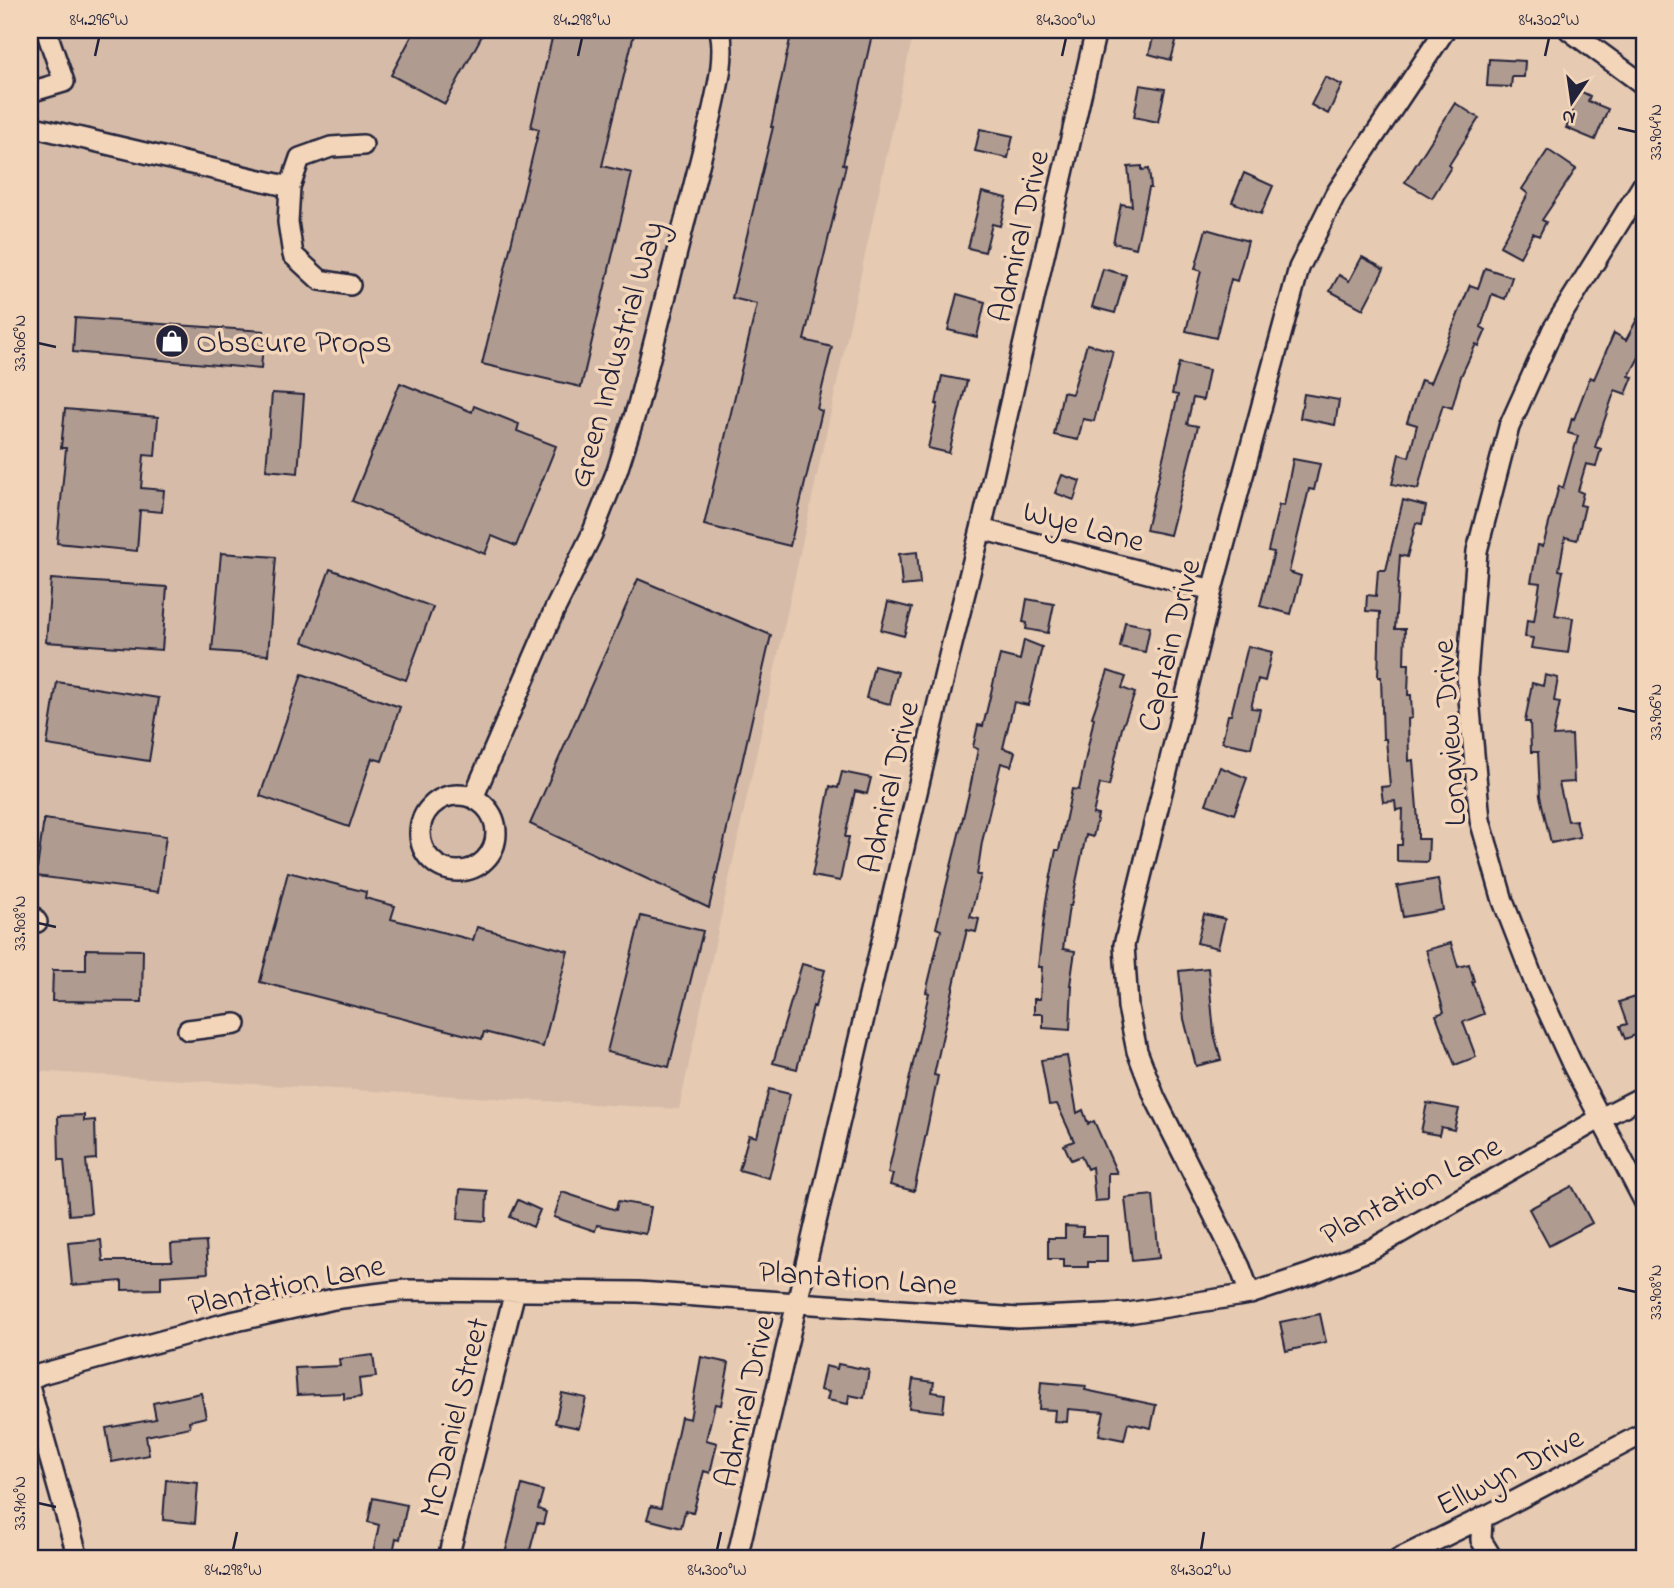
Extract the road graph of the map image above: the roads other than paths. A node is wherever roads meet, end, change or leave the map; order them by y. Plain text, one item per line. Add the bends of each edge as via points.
1 (720, 30) edge
2 (1096, 30) edge
3 (1445, 30) edge
4 (1569, 30) edge
5 (40, 32) edge
6 (1644, 85) edge
7 (30, 92) edge
8 (30, 126) edge
9 (363, 145) dead end
10 (1644, 183) edge
11 (289, 187) junction
12 (350, 285) dead end
13 (981, 529) junction
14 (1212, 590) junction
15 (473, 798) dead end
16 (236, 1024) dead end
17 (188, 1030) dead end
18 (1644, 1096) edge
19 (1601, 1118) junction
20 (1644, 1201) edge
21 (515, 1291) junction
22 (1250, 1294) junction
23 (797, 1303) junction
24 (30, 1379) edge
25 (30, 1389) edge
26 (1644, 1433) edge
27 (1482, 1517) junction
28 (78, 1558) edge
29 (449, 1558) edge
30 (737, 1558) edge
31 (1400, 1558) edge
32 (1492, 1558) edge

1 - 15 street, Green Industrial Way via 719,77 711,118 617,471
2 - 13 street, Admiral Drive
3 - 14 street, Captain Drive via 1335,195 1298,268
4 - 6 street
5 - 7 street via 64,82
8 - 11 street
9 - 11 street via 331,146 300,158
10 - 19 street, Longview Drive via 1553,329 1509,427 1477,551 1467,676 1480,820 1503,901 1534,981
11 - 12 street via 293,256 320,281
13 - 14 street, Wye Lane
13 - 23 street, Admiral Drive
14 - 22 street, Captain Drive via 1124,946 1128,1007 1137,1051
16 - 17 street
18 - 19 street, Plantation Lane
19 - 20 street, Longview Drive
19 - 22 street, Plantation Lane via 1372,1249
21 - 23 street, Plantation Lane via 638,1292
21 - 24 street, Plantation Lane via 406,1290 334,1299 227,1323
21 - 29 street, McDaniel Street
22 - 23 street, Plantation Lane via 1128,1314 1018,1318
23 - 30 street, Admiral Drive
25 - 28 street
26 - 27 street, Ellwyn Drive
27 - 31 street, Ellwyn Drive
27 - 32 street via 1482,1540

